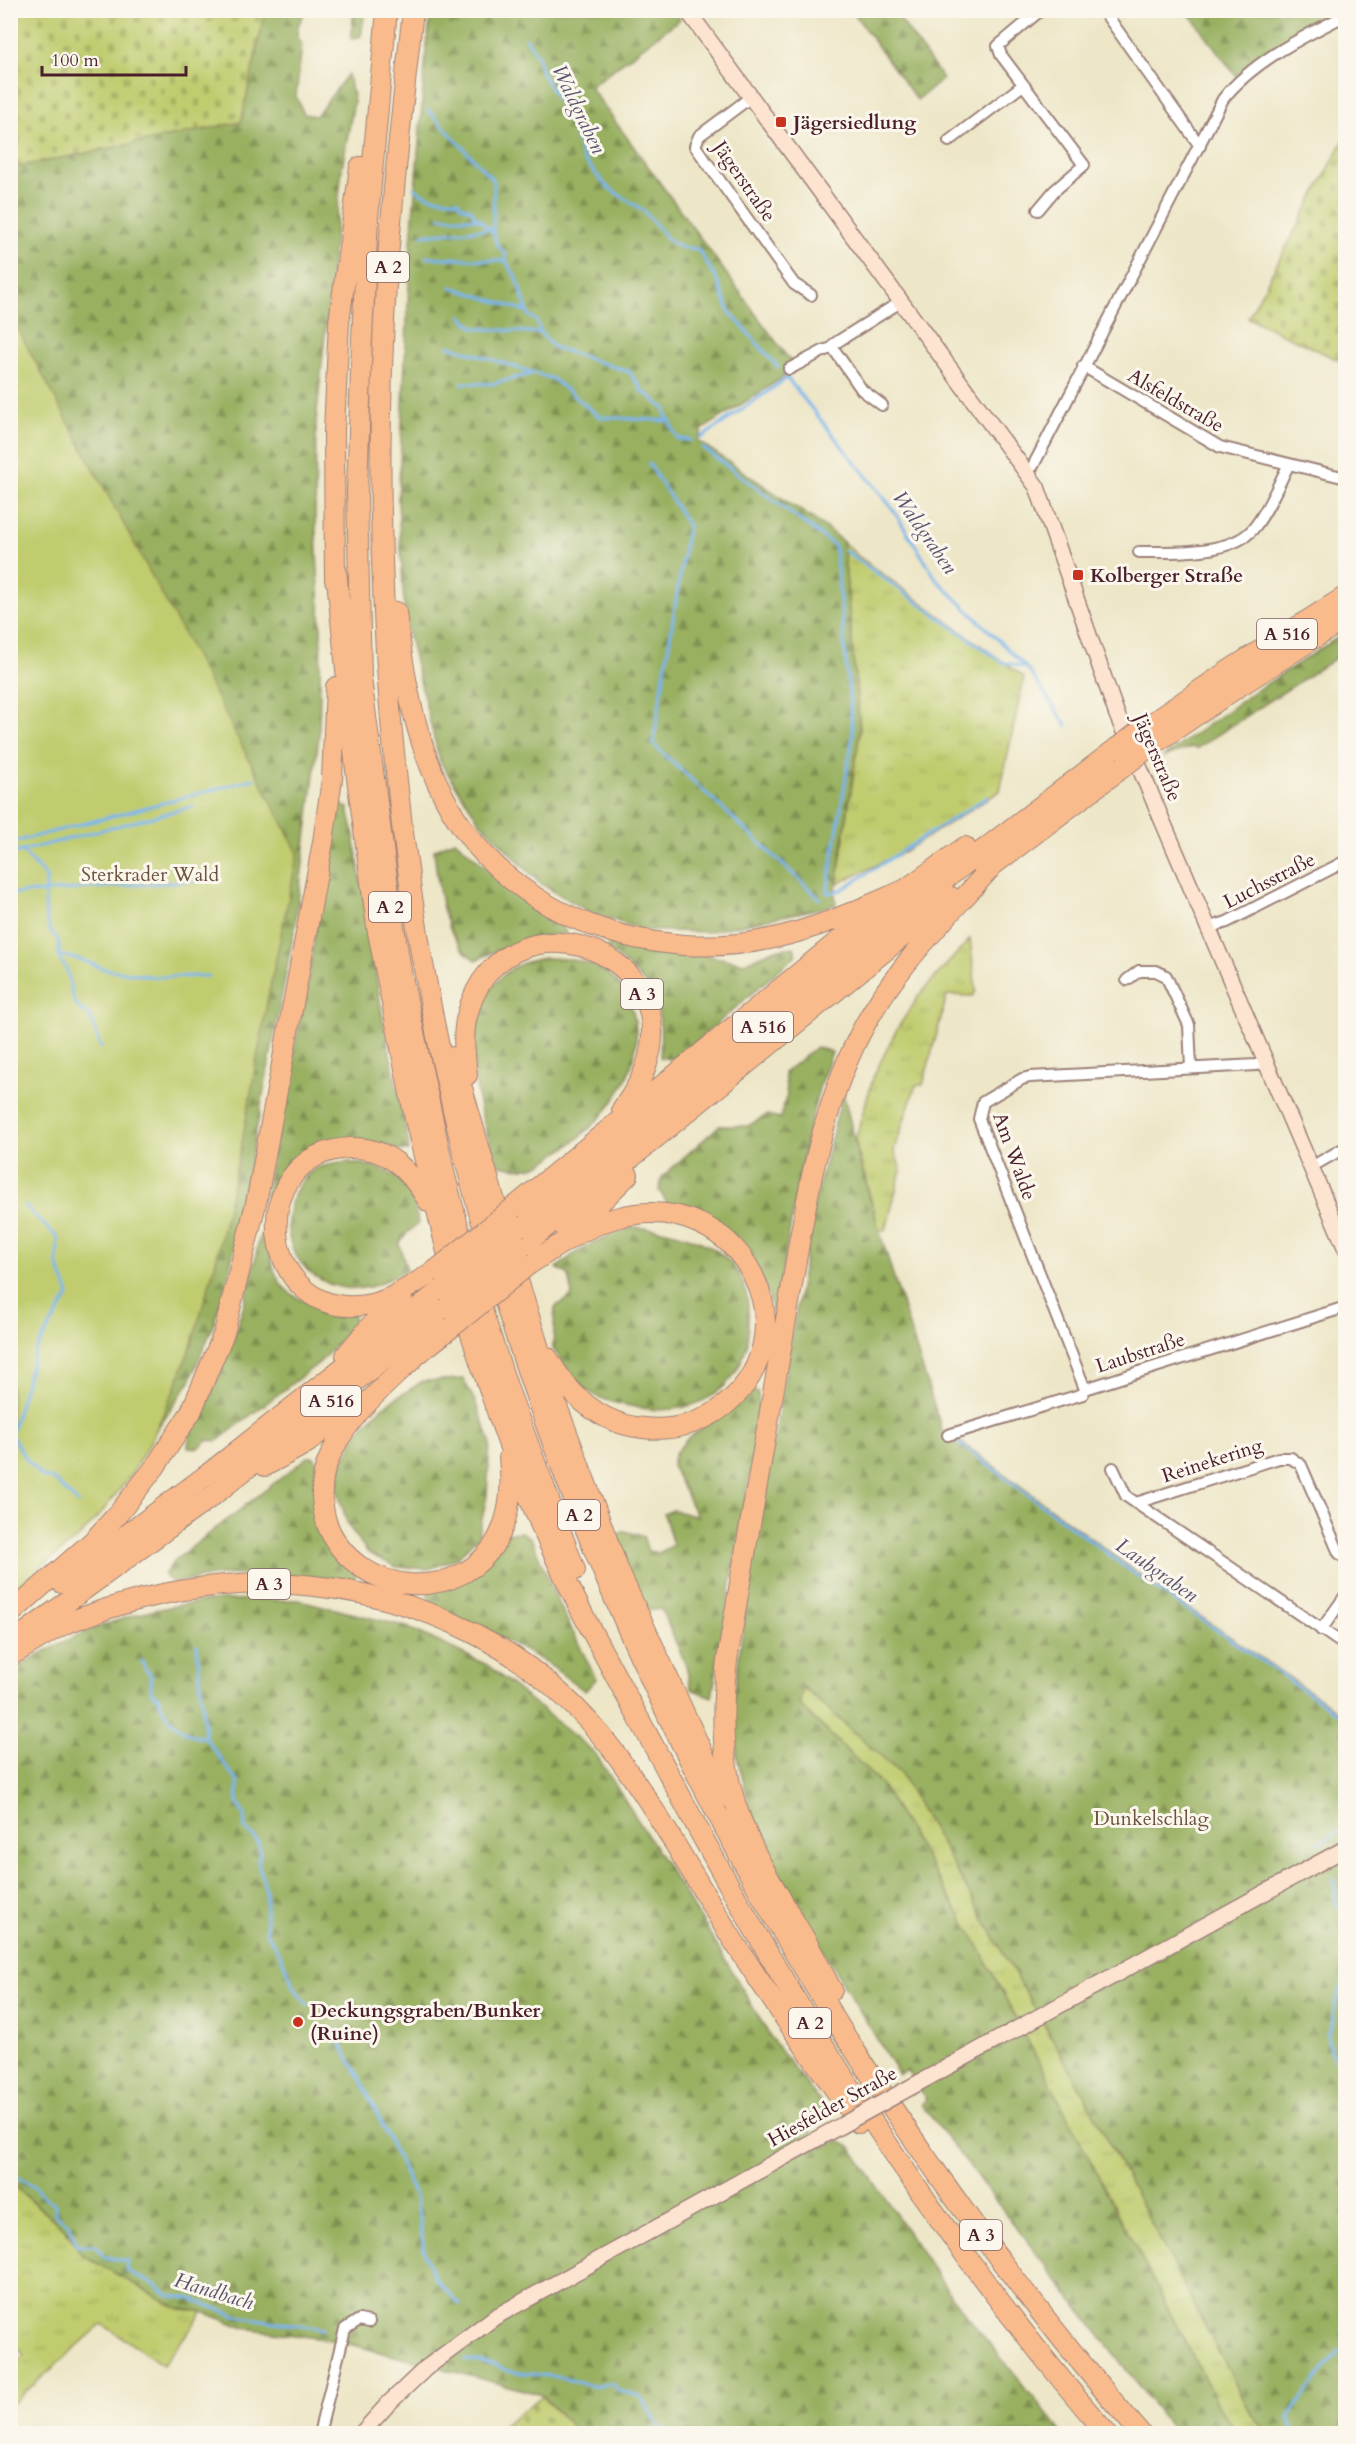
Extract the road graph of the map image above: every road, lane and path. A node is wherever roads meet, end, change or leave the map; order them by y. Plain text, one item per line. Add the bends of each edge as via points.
1 (387, 10) edge
2 (413, 10) edge
3 (687, 10) edge
4 (1041, 10) edge
5 (1103, 10) edge
6 (1346, 15) edge
7 (380, 65) junction
8 (1023, 85) junction
9 (751, 97) junction
10 (949, 141) dead end
11 (1200, 146) junction
12 (1038, 210) dead end
13 (811, 295) dead end
14 (902, 301) junction
15 (833, 348) junction
16 (1083, 366) junction
17 (789, 369) dead end
18 (882, 405) dead end
19 (1289, 464) junction
20 (1027, 471) junction
21 (1346, 478) edge
22 (381, 511) junction
23 (1139, 552) dead end
24 (336, 569) junction
25 (1346, 596) edge
26 (1346, 618) edge
27 (1147, 738) junction
28 (1120, 757) junction
29 (1009, 828) junction
30 (1346, 861) edge
31 (994, 864) junction
32 (902, 891) junction
33 (1208, 928) junction
34 (423, 964) junction
35 (1127, 980) dead end
36 (1265, 1062) junction
37 (1191, 1068) junction
38 (471, 1113) junction
39 (599, 1137) junction
40 (1346, 1147) edge
41 (1311, 1167) junction
42 (438, 1217) junction
43 (515, 1217) junction
44 (1346, 1249) edge
45 (526, 1255) junction
46 (439, 1279) junction
47 (1346, 1307) edge
48 (529, 1319) junction
49 (414, 1358) junction
50 (1085, 1389) junction
51 (506, 1432) junction
52 (948, 1435) dead end
53 (1113, 1468) dead end
54 (215, 1494) junction
55 (1136, 1503) junction
56 (1346, 1559) edge
57 (1346, 1595) edge
58 (10, 1614) edge
59 (10, 1619) edge
60 (1322, 1630) junction
61 (10, 1643) edge
62 (1346, 1646) edge
63 (10, 1656) edge
64 (636, 1712) junction
65 (1346, 1848) edge
66 (824, 1977) junction
67 (838, 2025) junction
68 (906, 2173) junction
69 (369, 2322) dead end
70 (320, 2433) edge
71 (361, 2433) edge
72 (1107, 2433) edge
73 (1141, 2433) edge

1 - 7 highway, A 2
2 - 22 highway, A 2 via 386,283
3 - 9 street, Jägerstraße
4 - 8 street via 998,46
5 - 11 street
6 - 11 street via 1310,33 1239,81 1223,99
7 - 24 highway via 361,159 339,322 334,432
7 - 64 highway, A 2 via 363,306 357,556 361,678 391,913 422,1072 471,1276 557,1523 596,1625
8 - 10 street
8 - 12 street via 1084,165
9 - 13 street, Jägerstraße via 699,136 695,146 794,284
9 - 14 street, Jägerstraße
11 - 16 street
14 - 15 street
14 - 20 street, Jägerstraße
15 - 17 street
15 - 18 street via 862,390
16 - 19 street, Alsfeldstraße via 1211,443
16 - 20 street
19 - 21 street, Alsfeldstraße
19 - 23 street via 1255,527 1234,544 1182,552
20 - 33 street, Jägerstraße via 1037,487 1117,715
22 - 32 highway via 404,669 424,747 439,786 460,823 517,884 561,912 606,931 657,943 695,946 744,943 788,934
22 - 34 highway, A 2 via 384,617 396,775
24 - 42 highway via 377,927
24 - 58 highway via 335,743 323,842 257,1199 224,1333 191,1412 155,1467 94,1540
25 - 27 highway, A 516 via 1212,682
26 - 27 highway, A 516 via 1238,687
27 - 28 highway, A 516, bridge
28 - 29 highway, A 516
28 - 31 highway, A 516
29 - 32 highway via 977,840
29 - 43 highway, A 516
30 - 33 street, Luchsstraße
31 - 45 highway, A 516 via 673,1124
31 - 66 highway via 920,945 882,996 852,1050 830,1105 807,1203 727,1660 723,1734 734,1800 757,1855
32 - 39 highway
33 - 36 street, Jägerstraße
34 - 38 highway
34 - 67 highway, A 2 via 453,1111 498,1286 570,1492 628,1634 671,1725 754,1882
35 - 37 street via 1139,971 1156,970 1166,976 1189,1025
36 - 37 street, Am Walde
36 - 41 street, Jägerstraße
37 - 50 street, Am Walde via 1025,1077 986,1098 980,1108 979,1119
38 - 39 highway, A 3 via 465,1029 480,984 495,966 525,948 551,942 576,943 623,967 641,992 652,1024 651,1053 643,1077
38 - 48 highway
39 - 43 highway, A 3
40 - 41 street
41 - 44 street, Jägerstraße
42 - 46 highway via 417,1182 401,1165 380,1153 353,1148 322,1155 299,1171 280,1199 275,1223 278,1249 290,1273 307,1290 327,1301 351,1306 371,1304
42 - 51 highway via 455,1286
43 - 46 highway, A 516, bridge
45 - 48 highway via 605,1222 645,1214 682,1217 712,1229 740,1254 758,1286 764,1319 759,1355 740,1390 710,1415 666,1429 623,1424 585,1404 556,1372
45 - 49 highway, bridge
45 - 54 highway, A 516, bridge via 447,1308
46 - 59 highway, A 516 via 327,1381 125,1538
47 - 50 street, Laubstraße
48 - 66 highway via 574,1456 620,1574 689,1728 768,1887
49 - 51 highway via 357,1412 326,1468 322,1487 325,1518 340,1547 357,1565 391,1582 422,1585 458,1576 483,1558 499,1536 509,1503
49 - 54 highway via 307,1443
50 - 52 street, Laubstraße via 1083,1394
51 - 64 highway via 550,1545
53 - 55 street via 1126,1496
54 - 61 highway, A 516
55 - 56 street, Reinekering via 1279,1458 1291,1458 1301,1465
55 - 60 street
57 - 60 street
60 - 62 street
63 - 68 highway, A 3 via 65,1624 119,1605 188,1588 240,1583 331,1587 371,1595 408,1604 471,1631 542,1677 571,1703 615,1754 745,1959 840,2097 884,2159
64 - 68 highway, A 2 via 780,1974
65 - 71 street, Hiesfelder Straße, bridge via 495,2317 414,2379
66 - 67 highway via 835,1994
67 - 73 highway, A 3 via 980,2233
68 - 72 highway, A 3 via 952,2240
69 - 70 street via 359,2320 345,2329

